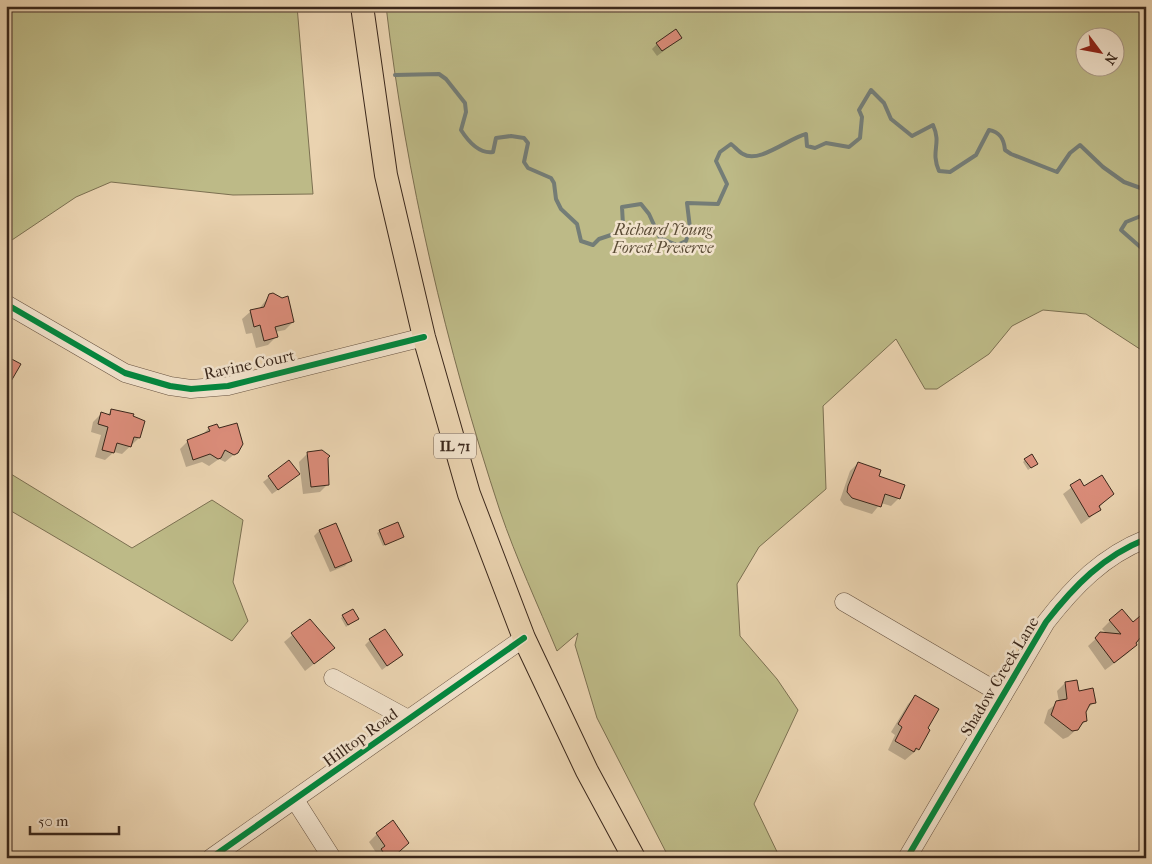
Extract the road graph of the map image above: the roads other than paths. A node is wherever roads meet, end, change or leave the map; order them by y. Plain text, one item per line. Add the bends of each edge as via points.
1 (362, 6) edge
2 (6, 304) edge
3 (424, 337) junction
4 (1146, 538) edge
5 (844, 602) dead end
6 (524, 638) junction
7 (333, 678) dead end
8 (1003, 696) junction
9 (408, 719) junction
10 (295, 800) junction
11 (212, 858) edge
12 (332, 858) edge
13 (634, 858) edge
14 (907, 858) edge

1 - 3 main road, IL 71 via 386,175
2 - 3 street, Ravine Court via 125,374 191,389 228,386
3 - 6 main road, IL 71 via 469,494
4 - 8 street, Shadow Creek Lane via 1095,568 1071,590 1046,622
5 - 8 street
6 - 9 street, Hilltop Road
6 - 13 main road, IL 71 via 587,771
7 - 9 street
8 - 14 street, Shadow Creek Lane
9 - 10 street, Hilltop Road
10 - 11 street, Hilltop Road
10 - 12 street

